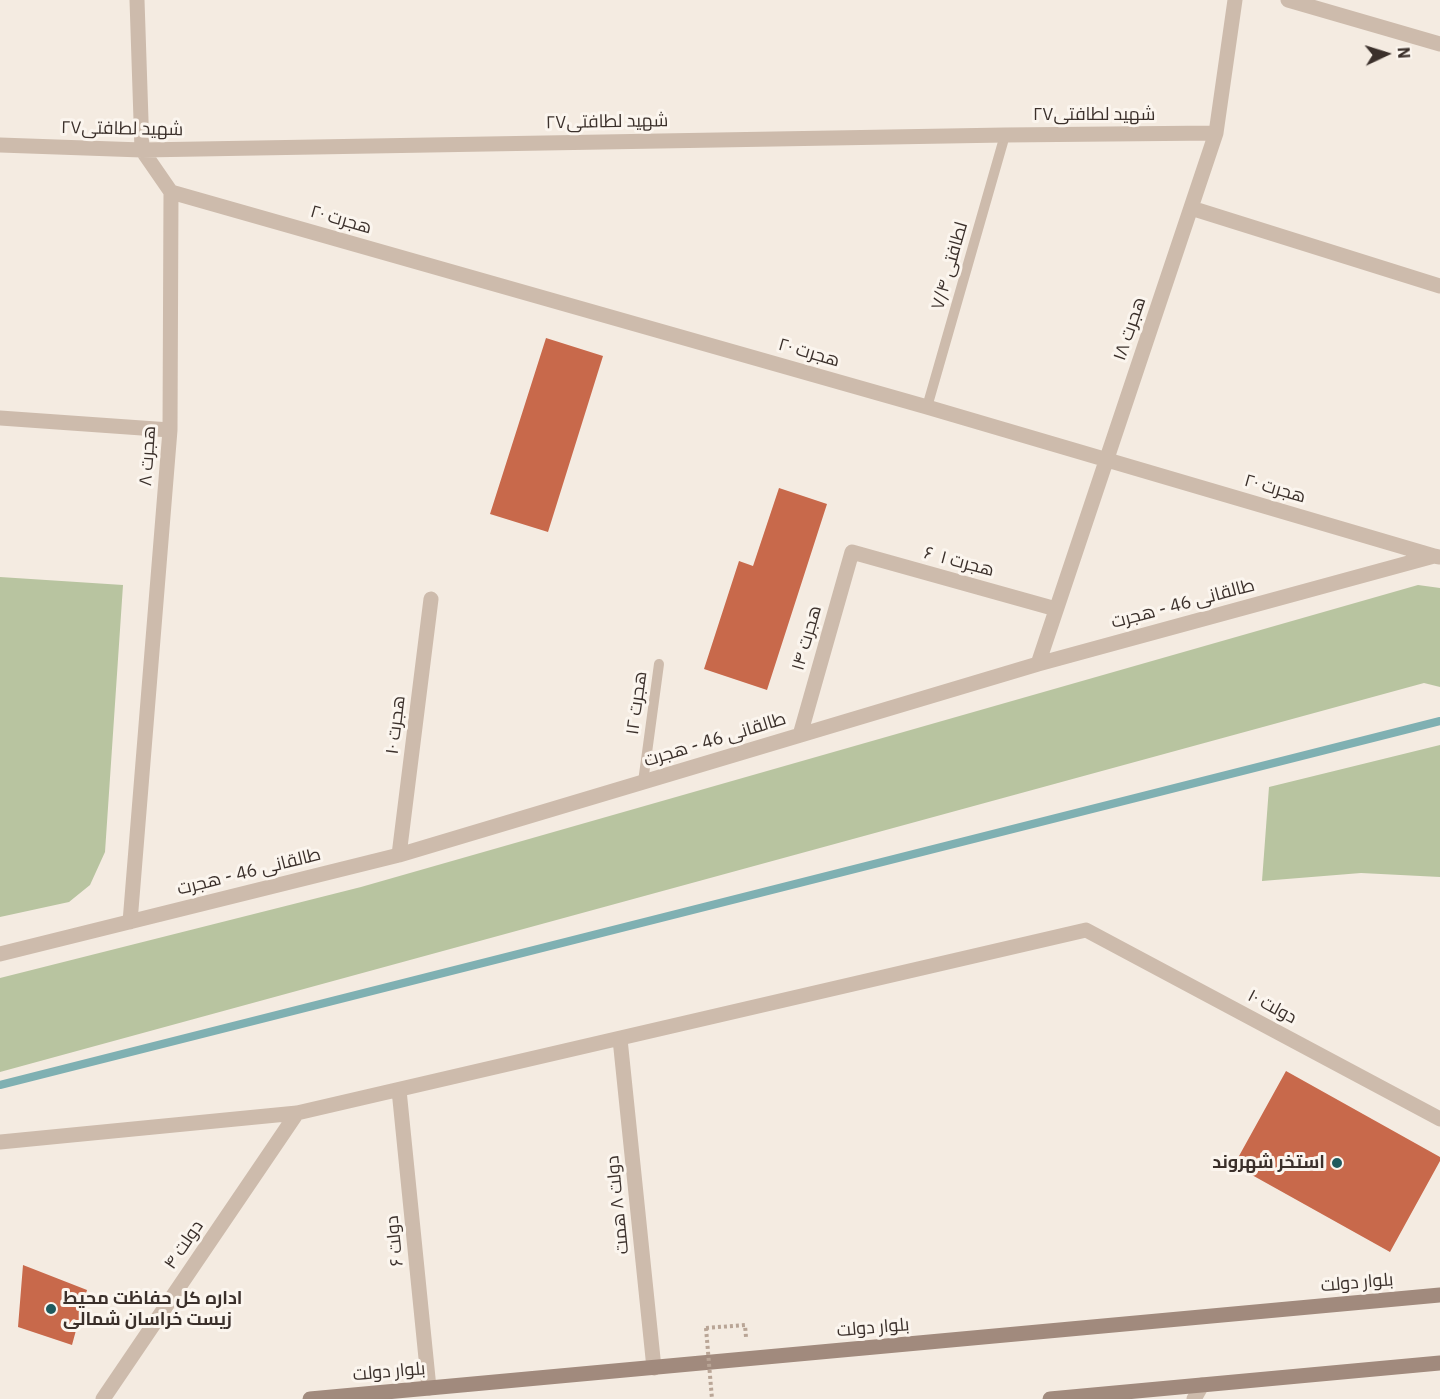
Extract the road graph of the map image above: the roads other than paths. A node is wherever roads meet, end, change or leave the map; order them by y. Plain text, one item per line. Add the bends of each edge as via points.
1 (137, 0) edge
2 (1235, 0) edge
3 (1288, 0) edge
4 (1440, 44) edge
5 (1216, 133) junction
6 (1005, 135) junction
7 (0, 146) edge
8 (142, 150) junction
9 (171, 192) junction
10 (1191, 208) junction
11 (1440, 286) edge
12 (927, 407) junction
13 (0, 418) edge
14 (170, 430) junction
15 (1106, 460) junction
16 (852, 552) joint
17 (1437, 557) edge
18 (431, 599) dead end
19 (1056, 609) junction
20 (659, 664) dead end
21 (1038, 664) junction
22 (800, 735) junction
23 (643, 782) junction
24 (399, 855) junction
25 (130, 922) junction
26 (0, 954) edge
27 (620, 1039) junction
28 (399, 1090) junction
29 (297, 1113) junction
30 (1440, 1119) edge
31 (0, 1142) edge
32 (1440, 1295) edge
33 (1440, 1364) edge
34 (654, 1368) junction
35 (1202, 1385) junction
36 (429, 1388) junction
37 (103, 1399) edge
38 (310, 1399) edge
39 (1050, 1399) edge
40 (1194, 1399) edge

1 - 8 street
2 - 5 street, هجرت ۱۸
3 - 4 street
5 - 6 street, شهید لطافتی۲۷
5 - 10 street, هجرت ۱۸
6 - 8 street, شهید لطافتی۲۷
6 - 12 lane, لطافتی ۷/۴
7 - 8 street, شهید لطافتی۲۷
8 - 9 street
9 - 12 street, هجرت ۲۰
9 - 14 street, هجرت ۸
10 - 11 street
10 - 15 street, هجرت ۱۸
12 - 15 street, هجرت ۲۰
13 - 14 street
14 - 25 street, هجرت ۸
15 - 17 street, هجرت ۲۰
15 - 19 street, هجرت ۱۸
16 - 19 street, هجرت ۱ ‍ ۶
16 - 22 street, هجرت ۱۴
17 - 21 street, طالقانی 46 - هجرت
18 - 24 street, هجرت ۱۰
19 - 21 street, هجرت ۱۸
20 - 23 lane, هجرت ۱۲
21 - 22 street, طالقانی 46 - هجرت
22 - 23 street, طالقانی 46 - هجرت
23 - 24 street, طالقانی 46 - هجرت
24 - 25 street, طالقانی 46 - هجرت
25 - 26 street, طالقانی 46 - هجرت
27 - 28 street
27 - 30 street, دولت ۱۰ via 1086,930
27 - 34 street, دولت ۸ همت
28 - 29 street
28 - 36 street, دولت ۶
29 - 31 street
29 - 37 street, دولت ۴
32 - 34 main road, بلوار دولت
33 - 35 main road
34 - 36 main road, بلوار دولت
35 - 39 main road
35 - 40 street
36 - 38 main road, بلوار دولت

